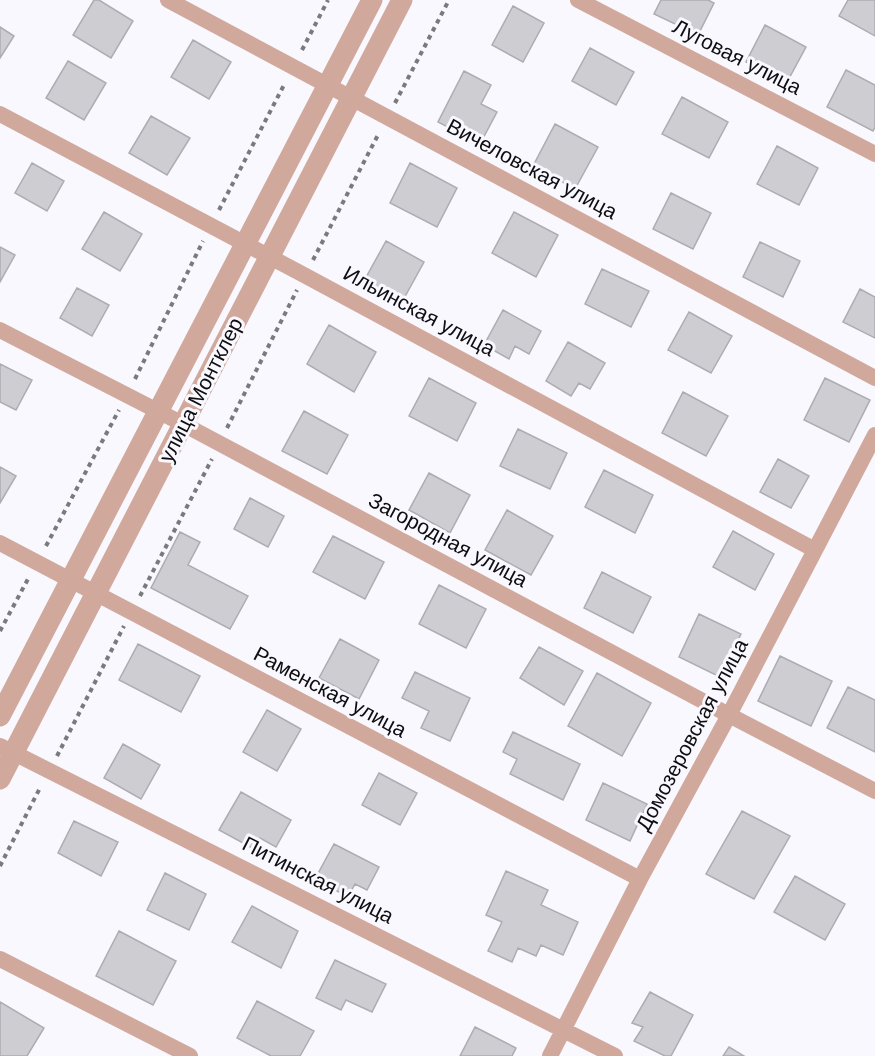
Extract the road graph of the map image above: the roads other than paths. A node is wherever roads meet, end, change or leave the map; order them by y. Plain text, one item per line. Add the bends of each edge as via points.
1 (168, 0) edge
2 (372, 0) edge
3 (402, 0) edge
4 (578, 0) edge
5 (328, 86) junction
6 (352, 99) junction
7 (0, 114) edge
8 (875, 154) edge
9 (246, 245) junction
10 (270, 257) junction
11 (0, 330) edge
12 (875, 378) edge
13 (158, 411) junction
14 (183, 424) junction
15 (875, 435) edge
16 (0, 543) edge
17 (815, 550) junction
18 (70, 580) junction
19 (96, 594) junction
20 (729, 715) junction
21 (0, 716) edge
22 (7, 749) edge
23 (0, 779) edge
24 (875, 791) edge
25 (640, 879) junction
26 (0, 959) edge
27 (564, 1029) junction
28 (190, 1056) edge
29 (550, 1056) edge
30 (615, 1056) edge

1 - 5 street, Вичеловская улица
2 - 5 street, улица Монтклер
3 - 6 street, улица Монтклер
4 - 8 street, Луговая улица
5 - 6 street, Вичеловская улица
5 - 9 street, улица Монтклер
6 - 10 street, улица Монтклер
6 - 12 street, Вичеловская улица
7 - 9 street, Ильинская улица
9 - 10 street, Ильинская улица
9 - 13 street, улица Монтклер
10 - 14 street, улица Монтклер
10 - 17 street, Ильинская улица
11 - 13 street, Загородная улица
13 - 14 street, Загородная улица
13 - 18 street, улица Монтклер
14 - 19 street, улица Монтклер
14 - 20 street, Загородная улица
15 - 17 street, Домозеровская улица
16 - 18 street, Раменская улица
17 - 20 street, Домозеровская улица
18 - 19 street, Раменская улица
18 - 21 street, улица Монтклер
19 - 22 street, улица Монтклер
19 - 25 street, Раменская улица
20 - 24 street, Загородная улица
20 - 25 street, Домозеровская улица
22 - 23 street, улица Монтклер
22 - 27 street, Питинская улица
25 - 27 street, Домозеровская улица
26 - 28 street
27 - 29 street, Домозеровская улица
27 - 30 street, Питинская улица

